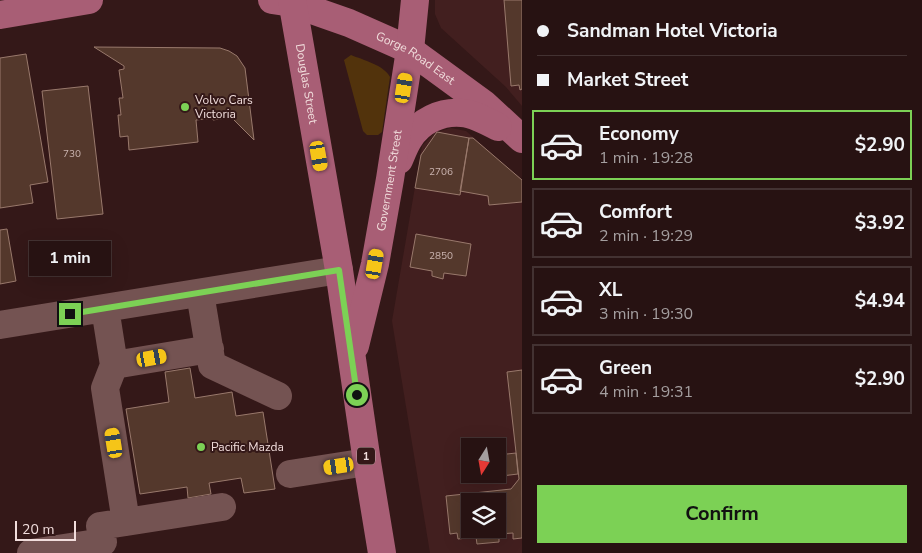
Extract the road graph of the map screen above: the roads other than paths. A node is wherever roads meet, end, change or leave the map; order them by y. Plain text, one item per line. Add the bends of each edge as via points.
1 (89, 0) edge
2 (416, 0) edge
3 (288, 1) edge
4 (0, 15) edge
5 (410, 50) junction
6 (521, 138) edge
7 (390, 179) junction
8 (339, 270) junction
9 (200, 293) junction
10 (105, 308) junction
11 (0, 325) edge
12 (210, 349) junction
13 (351, 359) junction
14 (114, 365) junction
15 (278, 396) dead end
16 (367, 462) junction
17 (290, 474) dead end
18 (222, 507) dead end
19 (126, 522) junction
20 (31, 553) edge
21 (382, 553) edge

1 - 4 main road
2 - 5 main road, Government Street
3 - 5 main road, Gorge Road East
3 - 8 main road, Douglas Street / 1
5 - 6 main road, Gorge Road East via 484,104
5 - 7 main road, Government Street
6 - 7 main road via 463,113 443,114 424,121 409,138
7 - 13 main road, Government Street via 375,264
8 - 9 street
8 - 13 main road, Douglas Street / 1
9 - 10 street
9 - 12 street
10 - 11 street
10 - 14 street
12 - 14 street
12 - 15 street via 212,365
13 - 16 main road, Douglas Street / 1
14 - 19 street via 105,388
16 - 17 street
16 - 21 main road, Douglas Street / 1
18 - 19 street
19 - 20 street via 100,526 103,542

